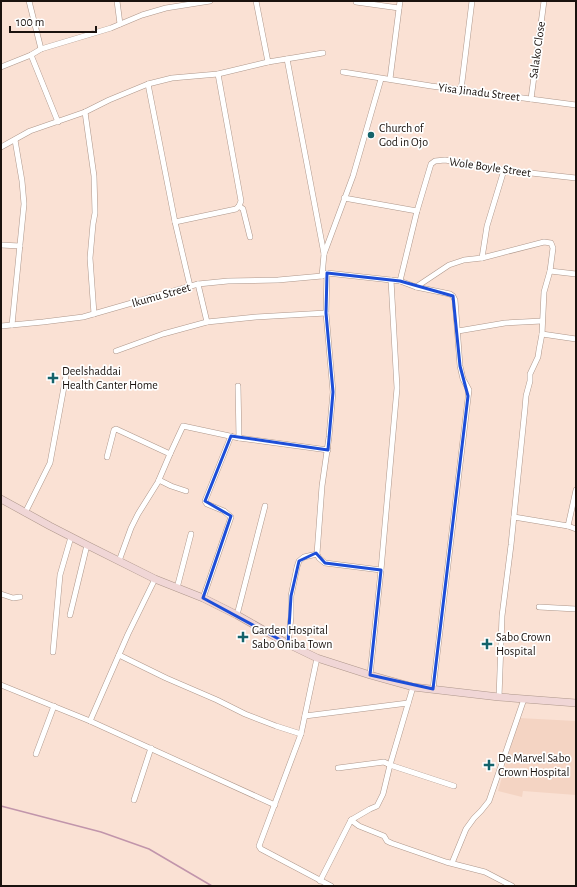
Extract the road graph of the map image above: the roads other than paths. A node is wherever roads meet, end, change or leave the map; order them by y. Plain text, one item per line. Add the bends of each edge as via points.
1 (29, 1) edge
2 (117, 1) edge
3 (210, 1) edge
4 (256, 1) edge
5 (400, 1) edge
6 (472, 1) edge
7 (544, 1) edge
8 (356, 2) edge
9 (399, 8) junction
10 (120, 24) junction
11 (41, 49) junction
12 (323, 53) dead end
13 (30, 54) junction
14 (287, 59) junction
15 (268, 62) junction
16 (1, 67) edge
17 (343, 72) dead end
18 (218, 74) junction
19 (381, 79) junction
20 (390, 79) junction
21 (148, 84) junction
22 (461, 90) junction
23 (530, 98) junction
24 (576, 105) edge
25 (85, 112) junction
26 (58, 122) junction
27 (15, 140) junction
28 (1, 147) edge
29 (504, 170) junction
30 (576, 178) edge
31 (344, 198) junction
32 (239, 206) junction
33 (417, 211) junction
34 (176, 222) junction
35 (250, 237) dead end
36 (1, 245) edge
37 (20, 246) junction
38 (324, 254) junction
39 (482, 258) junction
40 (550, 271) junction
41 (576, 274) edge
42 (325, 275) junction
43 (392, 280) junction
44 (400, 281) junction
45 (198, 284) junction
46 (190, 286) junction
47 (416, 287) junction
48 (326, 313) junction
49 (94, 314) junction
50 (207, 322) junction
51 (542, 322) junction
52 (12, 325) junction
53 (1, 326) edge
54 (458, 331) junction
55 (542, 334) junction
56 (576, 340) edge
57 (116, 351) dead end
58 (66, 376) dead end
59 (238, 386) dead end
60 (231, 436) junction
61 (239, 438) junction
62 (328, 450) junction
63 (170, 454) junction
64 (107, 457) dead end
65 (159, 480) junction
66 (576, 490) edge
67 (186, 491) dead end
68 (1, 499) edge
69 (265, 506) dead end
70 (26, 513) junction
71 (514, 517) junction
72 (568, 526) junction
73 (576, 529) edge
74 (191, 534) dead end
75 (71, 537) junction
76 (86, 546) junction
77 (317, 554) junction
78 (119, 561) junction
79 (381, 570) junction
80 (155, 579) junction
81 (177, 588) junction
82 (1, 594) edge
83 (20, 597) dead end
84 (203, 598) junction
85 (539, 607) dead end
86 (576, 609) edge
87 (70, 615) dead end
88 (237, 615) junction
89 (288, 644) junction
90 (53, 652) dead end
91 (119, 655) junction
92 (317, 658) junction
93 (370, 675) junction
94 (1, 685) edge
95 (413, 687) junction
96 (433, 689) junction
97 (499, 697) junction
98 (524, 699) junction
99 (408, 703) junction
100 (576, 703) edge
101 (54, 706) junction
102 (305, 716) junction
103 (90, 721) junction
104 (301, 734) junction
105 (151, 748) junction
106 (36, 754) dead end
107 (390, 765) junction
108 (338, 768) dead end
109 (454, 786) dead end
110 (134, 800) dead end
111 (275, 805) junction
112 (351, 820) junction
113 (452, 863) junction
114 (320, 881) junction
115 (331, 886) edge
116 (512, 886) edge

1 - 11 street
2 - 10 street
3 - 10 street via 166,8
4 - 15 street
5 - 9 street
6 - 22 street
7 - 23 street, Salako Close
8 - 9 street
9 - 20 street
10 - 11 street
11 - 13 street
12 - 14 street
13 - 16 street
13 - 26 street
14 - 15 street
14 - 38 street
15 - 18 street
17 - 19 street, Yisa Jinadu Street
18 - 21 street via 172,78
18 - 32 street
19 - 20 street, Yisa Jinadu Street
19 - 31 street via 353,176
20 - 22 street, Yisa Jinadu Street
21 - 25 street
21 - 34 street
22 - 23 street, Yisa Jinadu Street
23 - 24 street, Yisa Jinadu Street
25 - 26 street
25 - 49 street via 95,198 90,258
26 - 27 street via 30,131
27 - 28 street
27 - 37 street via 24,204
29 - 30 street, Wole Boyle Street
29 - 33 street, Wole Boyle Street via 445,160 435,161
29 - 39 street via 487,226
31 - 33 street
31 - 38 street
32 - 34 street via 236,209
32 - 35 street via 243,209
33 - 44 street, Wole Boyle Street
34 - 46 street
36 - 37 street
37 - 52 street
38 - 42 street
39 - 40 street via 544,242 551,243 554,248
39 - 47 street via 449,265
40 - 41 street
40 - 51 street via 544,292
42 - 43 street, Ikumu Street
42 - 45 street, Ikumu Street
42 - 48 street
43 - 44 street, Ikumu Street
43 - 79 street via 397,388
44 - 47 street, Ikumu Street
45 - 46 street, Ikumu Street
45 - 50 street
46 - 49 street, Ikumu Street
47 - 54 street, Ikumu Street via 453,296 456,300
48 - 50 street
48 - 62 street via 334,392
49 - 52 street, Ikumu Street
50 - 57 street
51 - 54 street via 505,323
51 - 55 street
52 - 53 street, Ikumu Street
54 - 96 street via 460,366 469,390
55 - 56 street
55 - 71 street via 538,357 530,374
58 - 70 street via 50,463
59 - 61 street
60 - 61 street
60 - 63 street via 183,426
60 - 84 street via 205,501 230,517
61 - 62 street
62 - 77 street via 322,486
63 - 64 street via 116,429
63 - 65 street
65 - 67 street
65 - 78 street via 131,528
66 - 72 street
68 - 70 main road
69 - 88 street
70 - 75 main road
71 - 72 street
71 - 97 street via 502,616
72 - 73 street
74 - 81 street
75 - 76 main road
75 - 90 street via 60,575
76 - 78 main road
76 - 87 street
77 - 79 street via 325,563
77 - 89 street via 304,557 297,567 291,596
78 - 80 main road
79 - 93 street
80 - 81 main road
80 - 91 street
81 - 84 main road
82 - 83 street via 13,598
84 - 88 main road
85 - 86 street
88 - 89 main road
89 - 92 main road
91 - 103 street
91 - 104 street via 245,714
92 - 93 main road
92 - 102 street
93 - 95 main road
94 - 101 street
95 - 96 main road
95 - 99 street
96 - 97 main road
97 - 98 main road
98 - 100 main road
98 - 113 street via 488,801 466,830
99 - 102 street
99 - 107 street
101 - 103 street
101 - 106 street
102 - 104 street
103 - 105 street
104 - 111 street
105 - 110 street
105 - 111 street
107 - 108 street via 384,762
107 - 109 street
107 - 112 street via 378,806
111 - 114 street via 259,846
112 - 113 street via 384,836 391,843
112 - 114 street
113 - 116 street via 485,872
114 - 115 street

